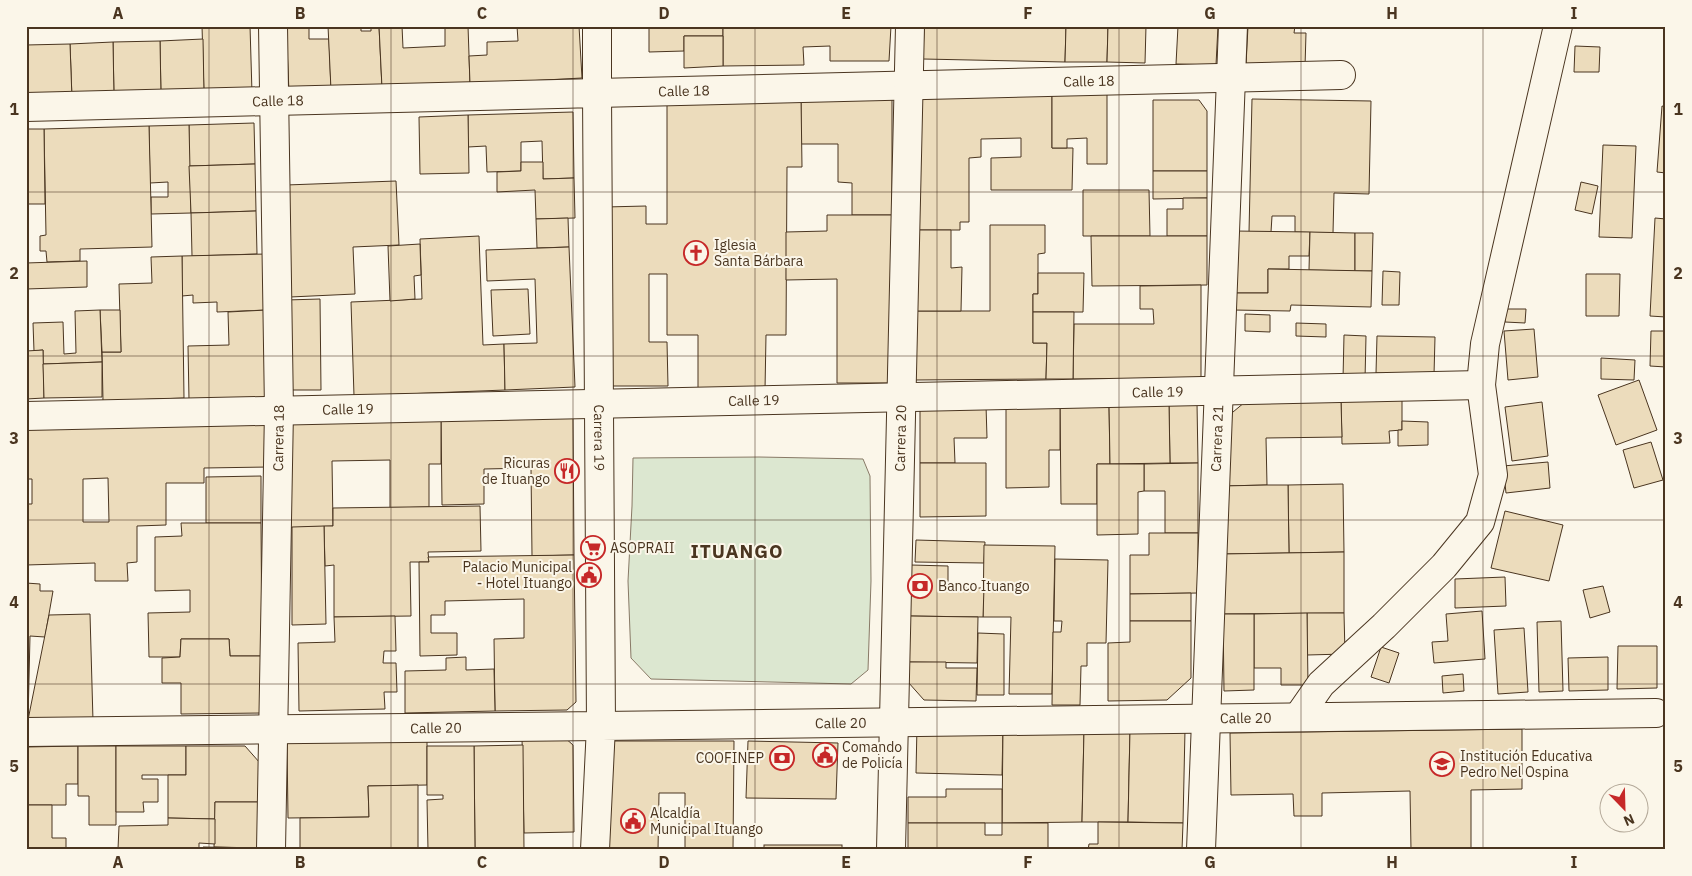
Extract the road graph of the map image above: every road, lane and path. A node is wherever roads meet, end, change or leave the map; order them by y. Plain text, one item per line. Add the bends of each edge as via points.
1 (273, 26) edge
2 (597, 26) edge
3 (910, 26) edge
4 (1233, 26) edge
5 (1558, 26) edge
6 (1342, 75) dead end
7 (1231, 78) junction
8 (908, 86) junction
9 (597, 93) junction
10 (274, 100) junction
11 (26, 107) edge
12 (1481, 385) junction
13 (1219, 390) junction
14 (901, 397) junction
15 (599, 403) junction
16 (279, 410) junction
17 (26, 416) edge
18 (1656, 713) dead end
19 (1298, 717) junction
20 (1206, 719) junction
21 (894, 722) junction
22 (601, 726) junction
23 (273, 730) junction
24 (26, 732) edge
25 (271, 850) edge
26 (595, 850) edge
27 (891, 850) edge
28 (1201, 850) edge

1 - 10 street, Carrera 18
2 - 9 street, Carrera 19
3 - 8 street, Carrera 20
4 - 7 street, Carrera 21
5 - 12 street via 1485,344
6 - 7 street, Calle 18
7 - 8 street, Calle 18
7 - 13 street, Carrera 21
8 - 9 street, Calle 18
8 - 14 street, Carrera 20
9 - 10 street, Calle 18
9 - 15 street, Carrera 19
10 - 11 street, Calle 18
10 - 16 street, Carrera 18
12 - 13 street, Calle 19
12 - 19 street via 1493,475 1480,522 1444,566 1321,684
13 - 14 street, Calle 19
13 - 20 street, Carrera 21
14 - 15 street, Calle 19
14 - 21 street, Carrera 20
15 - 16 street, Calle 19
15 - 22 street, Carrera 19
16 - 17 street, Calle 19
16 - 23 street, Carrera 18
18 - 19 street, Calle 20
19 - 20 street, Calle 20
20 - 21 street, Calle 20
20 - 28 street, Carrera 21
21 - 22 street, Calle 20
21 - 27 street, Carrera 20
22 - 23 street, Calle 20
22 - 26 street, Carrera 19
23 - 24 street, Calle 20
23 - 25 street, Carrera 18

